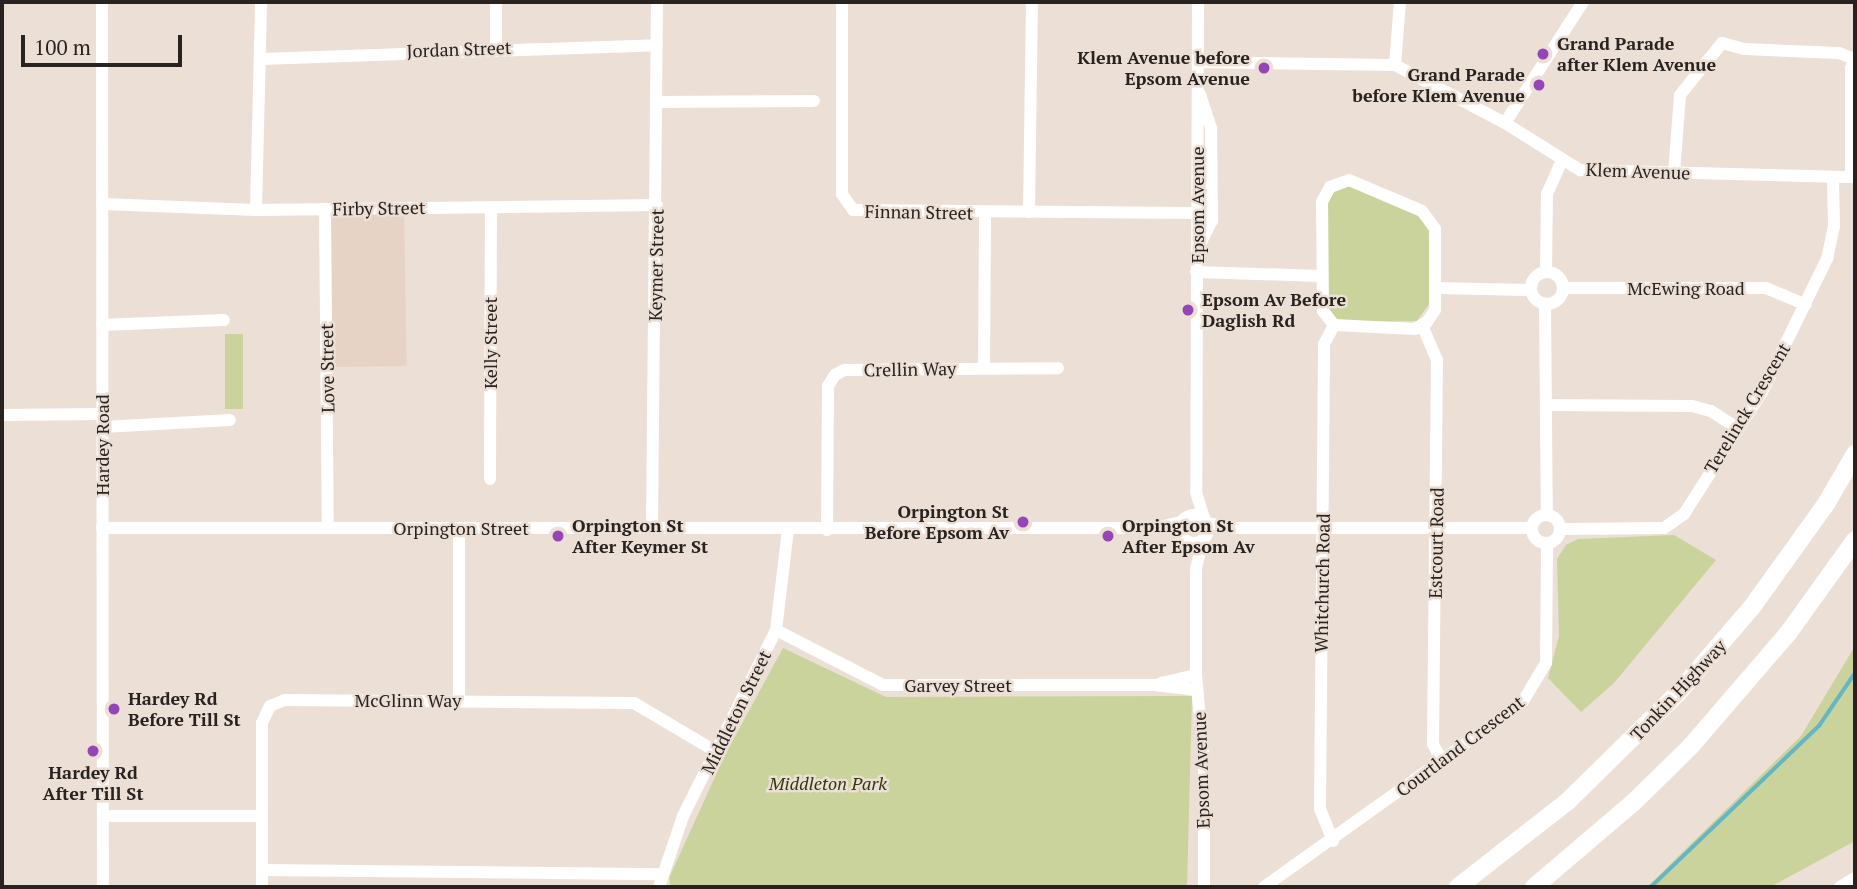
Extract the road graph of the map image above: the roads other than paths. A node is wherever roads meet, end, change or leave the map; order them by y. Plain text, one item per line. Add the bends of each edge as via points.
1 (102, 2) edge
2 (261, 2) edge
3 (496, 2) edge
4 (657, 2) edge
5 (842, 2) edge
6 (1032, 2) edge
7 (1198, 2) edge
8 (1400, 2) edge
9 (1583, 2) edge
10 (657, 45) junction
11 (496, 47) junction
12 (261, 59) junction
13 (1855, 59) edge
14 (1197, 62) junction
15 (1395, 65) junction
16 (1197, 87) junction
17 (814, 101) dead end
18 (657, 102) junction
19 (1505, 123) junction
20 (1560, 162) junction
21 (1674, 173) junction
22 (1853, 177) edge
23 (1833, 178) junction
24 (102, 204) junction
25 (657, 205) junction
26 (491, 207) junction
27 (325, 209) junction
28 (256, 210) junction
29 (1029, 212) junction
30 (985, 213) junction
31 (1197, 213) junction
32 (1197, 250) junction
33 (1196, 272) junction
34 (1546, 272) junction
35 (1321, 276) junction
36 (1563, 288) junction
37 (1436, 289) junction
38 (1531, 290) junction
39 (1545, 304) junction
40 (1806, 304) junction
41 (224, 320) dead end
42 (102, 325) junction
43 (1335, 325) junction
44 (1422, 325) junction
45 (984, 368) junction
46 (1058, 368) dead end
47 (1547, 405) junction
48 (2, 415) edge
49 (102, 420) junction
50 (230, 420) dead end
51 (1737, 428) junction
52 (1855, 454) edge
53 (490, 479) dead end
54 (1196, 492) junction
55 (1547, 514) junction
56 (1184, 519) junction
57 (102, 528) junction
58 (328, 528) junction
59 (652, 528) junction
60 (1156, 528) junction
61 (1323, 528) junction
62 (1532, 528) junction
63 (459, 529) junction
64 (1205, 529) junction
65 (1561, 529) junction
66 (788, 530) junction
67 (827, 530) junction
68 (1436, 531) junction
69 (1183, 538) junction
70 (1855, 540) edge
71 (1547, 543) junction
72 (1196, 569) junction
73 (776, 630) junction
74 (1196, 675) junction
75 (1154, 685) junction
76 (1197, 690) junction
77 (459, 700) junction
78 (717, 752) junction
79 (1442, 761) junction
80 (103, 816) junction
81 (262, 816) junction
82 (1332, 841) junction
83 (262, 870) junction
84 (1855, 878) edge
85 (660, 881) edge
86 (103, 887) edge
87 (262, 887) edge
88 (1204, 887) edge
89 (1264, 887) edge
90 (1458, 887) edge
91 (1534, 887) edge
92 (1840, 887) edge

1 - 24 street, Hardey Road
2 - 12 street
3 - 11 street
4 - 10 street, Keymer Street
5 - 30 street, Finnan Street via 842,194 847,205 859,212
6 - 29 street
7 - 14 street, Epsom Avenue
8 - 15 street
9 - 19 street
10 - 11 street, Jordan Street
10 - 18 street, Keymer Street
11 - 12 street, Jordan Street
12 - 28 street
13 - 21 street via 1839,52 1744,49 1722,43 1680,95
13 - 22 street via 1851,68
14 - 15 street, Klem Avenue
14 - 16 street, Epsom Avenue
15 - 19 street, Klem Avenue
16 - 31 street, Epsom Avenue
16 - 32 street via 1211,128 1212,221
17 - 18 street
18 - 25 street, Keymer Street
19 - 20 street, Klem Avenue
20 - 21 street, Klem Avenue via 1580,170
20 - 34 street via 1547,194
21 - 23 street, Klem Avenue
22 - 23 street, Klem Avenue
23 - 40 street, Terelinck Crescent via 1832,237
24 - 28 street, Firby Street
24 - 42 street, Hardey Road
25 - 26 street, Firby Street
25 - 59 street, Keymer Street
26 - 27 street, Firby Street
26 - 53 street, Kelly Street
27 - 28 street, Firby Street
27 - 58 street, Love Street
29 - 30 street, Finnan Street
29 - 31 street, Finnan Street
30 - 45 street
31 - 32 street, Epsom Avenue
32 - 33 street, Epsom Avenue
33 - 35 street
33 - 54 street, Epsom Avenue
34 - 36 street via 1560,279
34 - 38 street via 1532,281
35 - 37 street via 1326,192 1337,182 1360,181 1430,219 1435,229
35 - 43 street via 1323,311
36 - 39 street via 1560,297
36 - 40 street, McEwing Road via 1766,288
37 - 38 street
37 - 44 street via 1433,315
38 - 39 street via 1537,301
39 - 47 street
40 - 51 street, Terelinck Crescent via 1762,392
41 - 42 street
42 - 49 street, Hardey Road
43 - 44 street
43 - 61 street, Whitchurch Road via 1324,344
44 - 68 street, Estcourt Road via 1437,360
45 - 46 street, Crellin Way
45 - 67 street, Crellin Way via 844,370 835,375 828,386
47 - 51 street via 1692,406 1711,411
47 - 55 street
48 - 49 street
49 - 50 street
49 - 57 street, Hardey Road
51 - 65 street, Terelinck Crescent via 1672,525
52 - 90 highway, Tonkin Highway via 1826,504 1752,607 1677,694 1568,801
54 - 56 street, Epsom Avenue
54 - 64 street, Epsom Avenue
55 - 62 street via 1535,520
55 - 65 street via 1556,518
56 - 60 street, Orpington Street
56 - 64 street, Orpington Street
56 - 69 street, Epsom Avenue
57 - 58 street, Orpington Street
57 - 80 street, Hardey Road
58 - 63 street, Orpington Street
59 - 63 street, Orpington Street
59 - 66 street, Orpington Street
60 - 67 street, Orpington Street
60 - 69 street, Orpington Street
61 - 64 street
61 - 68 street
61 - 82 street, Whitchurch Road via 1320,809
62 - 68 street
62 - 71 street via 1538,540
63 - 77 street
64 - 69 street, Orpington Street
64 - 72 street, Epsom Avenue
65 - 71 street via 1557,538
66 - 67 street, Orpington Street
66 - 73 street, Middleton Street
68 - 79 street, Estcourt Road via 1433,744
69 - 72 street, Epsom Avenue
70 - 91 highway via 1782,642 1691,746 1634,802
71 - 79 street, Courtland Crescent via 1546,663 1522,703
72 - 74 street, Epsom Avenue
73 - 75 street, Garvey Street via 883,685
73 - 78 street, Middleton Street
74 - 75 street, Garvey Street
74 - 76 street, Epsom Avenue
75 - 76 street, Garvey Street
76 - 88 street, Epsom Avenue via 1204,762
77 - 78 street, McGlinn Way via 634,703
77 - 81 street, McGlinn Way via 285,700 270,706 262,723
78 - 85 street, Middleton Street via 683,816
79 - 82 street, Courtland Crescent
80 - 81 street
80 - 86 street, Hardey Road
81 - 83 street, McGlinn Way
82 - 89 street, Courtland Crescent
83 - 85 street
83 - 87 street, McGlinn Way
84 - 92 street

